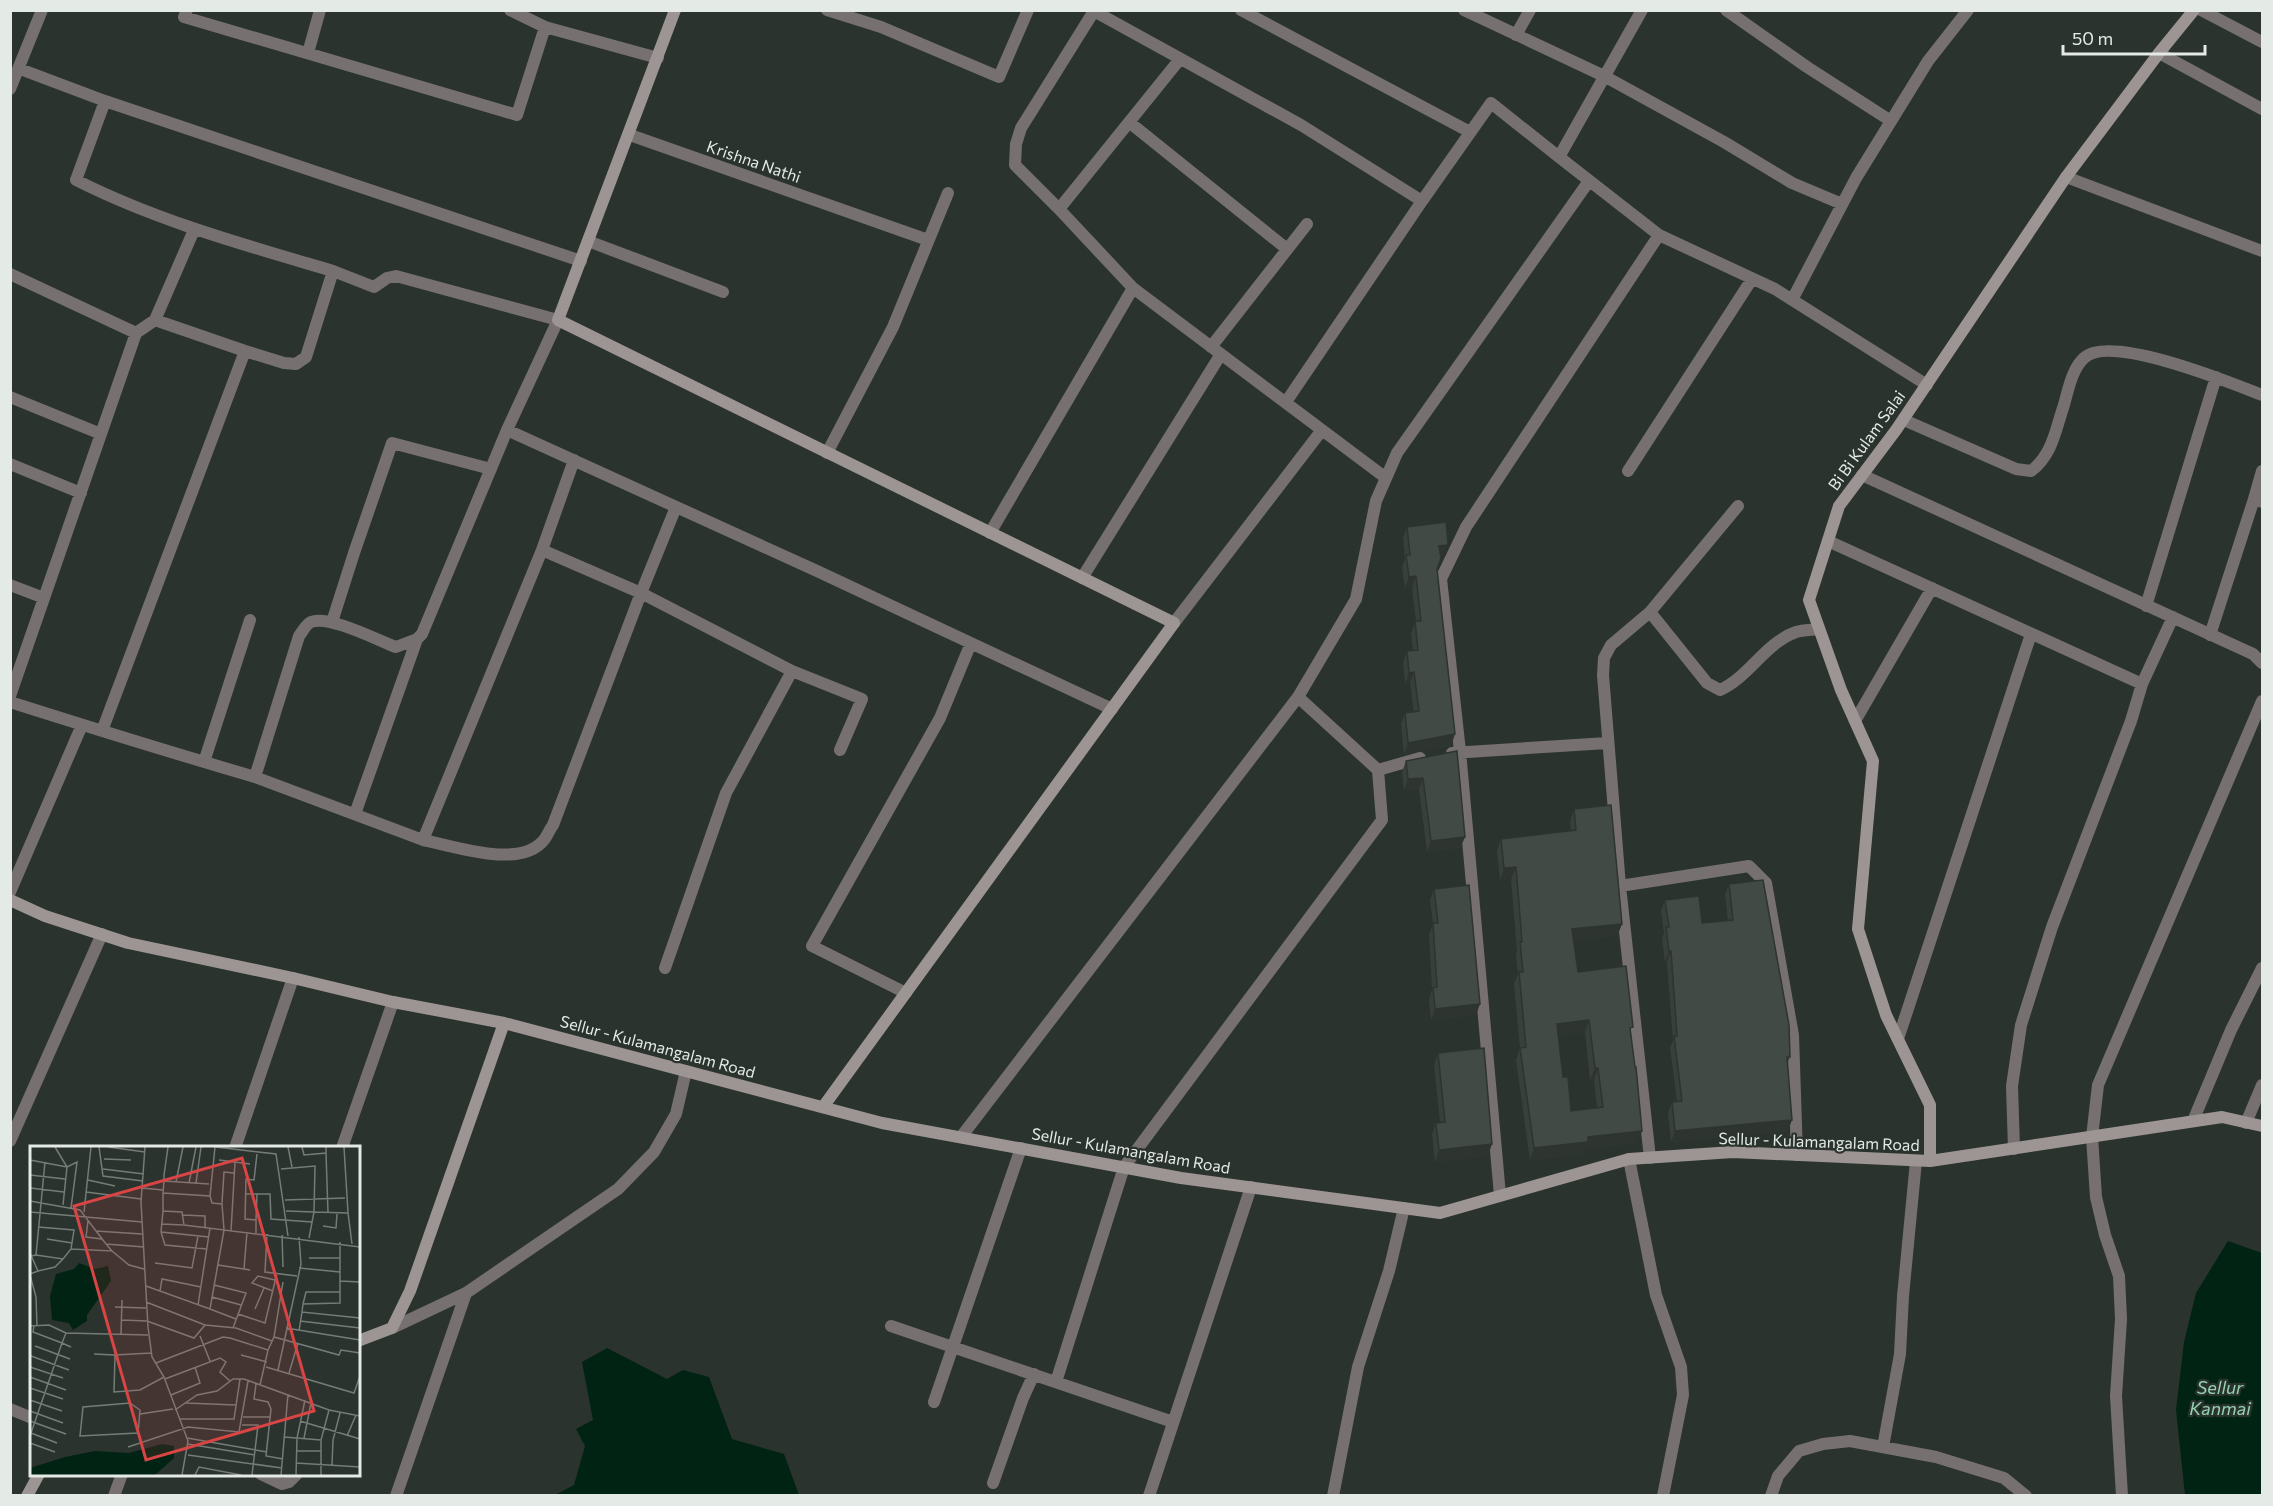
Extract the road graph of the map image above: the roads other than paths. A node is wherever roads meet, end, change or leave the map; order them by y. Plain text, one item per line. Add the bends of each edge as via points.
1 (42, 10) edge
2 (187, 10) edge
3 (320, 10) edge
4 (510, 10) edge
5 (675, 10) edge
6 (827, 10) edge
7 (1028, 10) edge
8 (1241, 10) edge
9 (1464, 10) edge
10 (1530, 10) edge
11 (1642, 10) edge
12 (1726, 10) edge
13 (1968, 10) edge
14 (2194, 10) edge
15 (2201, 10) edge
16 (1093, 11) edge
17 (545, 27) junction
18 (1516, 35) junction
19 (2262, 42) edge
20 (308, 53) junction
21 (2159, 53) junction
22 (657, 58) junction
23 (1180, 59) junction
24 (20, 69) junction
25 (1604, 76) junction
26 (10, 89) edge
27 (105, 101) junction
28 (2262, 110) edge
29 (1891, 121) junction
30 (1129, 122) junction
31 (1470, 132) junction
32 (630, 135) junction
33 (1559, 157) junction
34 (2066, 177) junction
35 (1589, 181) junction
36 (948, 193) dead end
37 (1422, 201) junction
38 (1842, 204) junction
39 (1059, 209) junction
40 (1306, 224) dead end
41 (194, 230) junction
42 (1659, 235) junction
43 (928, 240) junction
44 (588, 241) junction
45 (1287, 249) junction
46 (2262, 251) edge
47 (580, 261) junction
48 (333, 271) junction
49 (10, 274) edge
50 (1752, 279) junction
51 (1132, 288) junction
52 (723, 292) dead end
53 (1792, 300) junction
54 (155, 320) junction
55 (558, 321) junction
56 (136, 333) junction
57 (1216, 350) junction
58 (245, 351) junction
59 (2216, 377) junction
60 (1927, 385) junction
61 (2262, 394) edge
62 (10, 397) edge
63 (1286, 402) junction
64 (1904, 420) junction
65 (507, 430) junction
66 (1322, 430) junction
67 (101, 434) junction
68 (827, 453) junction
69 (574, 460) junction
70 (10, 464) edge
71 (491, 469) junction
72 (1628, 471) dead end
73 (2262, 471) edge
74 (1862, 475) junction
75 (1386, 478) junction
76 (81, 493) junction
77 (2258, 501) edge
78 (1738, 506) dead end
79 (676, 507) junction
80 (990, 533) junction
81 (1828, 541) junction
82 (542, 550) junction
83 (1082, 578) junction
84 (10, 585) edge
85 (1932, 588) junction
86 (640, 593) junction
87 (44, 598) junction
88 (2146, 606) junction
89 (1650, 612) junction
90 (2173, 617) junction
91 (250, 620) dead end
92 (332, 622) junction
93 (1174, 623) junction
94 (1819, 629) junction
95 (2031, 634) junction
96 (2210, 634) junction
97 (417, 639) junction
98 (971, 643) junction
99 (2262, 663) edge
100 (792, 671) junction
101 (2142, 684) junction
102 (10, 696) edge
103 (1298, 697) junction
104 (2262, 701) edge
105 (10, 702) edge
106 (1112, 709) junction
107 (1855, 721) junction
108 (82, 725) junction
109 (102, 731) junction
110 (1607, 743) junction
111 (840, 750) dead end
112 (1460, 752) junction
113 (204, 762) junction
114 (1378, 770) junction
115 (255, 777) junction
116 (355, 814) junction
117 (423, 840) junction
118 (1620, 886) junction
119 (10, 892) edge
120 (10, 900) edge
121 (102, 934) junction
122 (665, 968) dead end
123 (2262, 968) edge
124 (293, 978) junction
125 (906, 993) junction
126 (393, 1002) junction
127 (504, 1023) junction
128 (1898, 1039) junction
129 (686, 1071) junction
130 (2262, 1085) edge
131 (823, 1107) junction
132 (2193, 1121) junction
133 (2246, 1123) junction
134 (2262, 1126) edge
135 (961, 1137) junction
136 (2092, 1137) junction
137 (10, 1141) edge
138 (236, 1146) edge
139 (343, 1146) edge
140 (1021, 1148) junction
141 (2014, 1149) junction
142 (1797, 1155) junction
143 (1650, 1158) junction
144 (1629, 1159) junction
145 (1916, 1161) junction
146 (1930, 1161) junction
147 (1124, 1167) junction
148 (1251, 1187) junction
149 (1500, 1195) junction
150 (1404, 1208) junction
151 (466, 1293) junction
152 (891, 1326) dead end
153 (392, 1328) junction
154 (360, 1340) edge
155 (954, 1347) junction
156 (1034, 1374) junction
157 (1056, 1382) junction
158 (934, 1402) dead end
159 (10, 1409) edge
160 (30, 1417) edge
161 (1173, 1422) junction
162 (1883, 1447) junction
163 (38, 1476) edge
164 (121, 1476) edge
165 (265, 1476) edge
166 (295, 1476) edge
167 (993, 1483) dead end
168 (27, 1496) edge
169 (114, 1496) edge
170 (396, 1496) edge
171 (1149, 1496) edge
172 (1333, 1496) edge
173 (1663, 1496) edge
174 (1771, 1496) edge
175 (2026, 1496) edge
176 (2122, 1496) edge

1 - 24 street
2 - 20 street via 184,17
3 - 20 street
4 - 17 street
5 - 22 street
6 - 7 street via 882,27 999,77
8 - 31 street
9 - 18 street
10 - 18 street
11 - 25 street
12 - 29 street
13 - 29 street via 1928,61
14 - 21 street, Bi Bi Kulam Salai
15 - 19 street
16 - 23 street
16 - 39 street via 1021,128 1016,144 1015,165
17 - 20 street via 517,115
17 - 22 street
18 - 25 street
21 - 28 street
21 - 34 street, Bi Bi Kulam Salai
22 - 32 street
23 - 30 street
23 - 37 street via 1301,125
24 - 26 street
24 - 27 street
25 - 33 street
25 - 38 street via 1792,183
27 - 41 street via 76,180
27 - 47 street
29 - 38 street
30 - 39 street
30 - 45 street
31 - 33 street via 1491,103
31 - 37 street
32 - 43 street, Krishna Nathi
32 - 44 street
33 - 35 street
34 - 46 street
34 - 60 street, Bi Bi Kulam Salai
35 - 42 street
35 - 75 street via 1397,453
36 - 43 street
37 - 63 street
38 - 53 street
39 - 51 street
40 - 45 street
41 - 48 street
41 - 54 street
42 - 50 street
42 - 112 street via 1466,527 1441,579
43 - 68 street via 893,327
44 - 47 street
44 - 52 street
45 - 57 street
47 - 55 street
48 - 55 street via 374,287 396,276
48 - 58 street via 306,357 296,364 284,363
49 - 56 street
50 - 53 street
50 - 72 street
51 - 57 street
51 - 80 street
53 - 60 street
54 - 56 street
54 - 58 street
55 - 65 street
55 - 68 street
56 - 67 street
57 - 63 street
57 - 83 street
58 - 109 street
59 - 61 street
59 - 64 street via 2146,356 2096,351 2076,369 2050,447 2043,462 2031,471 2016,469
59 - 88 street
60 - 64 street, Bi Bi Kulam Salai
62 - 67 street
63 - 66 street
64 - 74 street, Bi Bi Kulam Salai
65 - 69 street
65 - 71 street
66 - 75 street
66 - 93 street
67 - 76 street
68 - 80 street
69 - 79 street
69 - 82 street
70 - 76 street
71 - 92 street via 392,443
71 - 97 street
73 - 77 street
74 - 81 street, Bi Bi Kulam Salai via 1839,506
74 - 88 street
75 - 103 street via 1376,501 1356,599
76 - 87 street
77 - 96 street
78 - 89 street
79 - 86 street
79 - 98 street
80 - 83 street
81 - 85 street
81 - 94 street, Bi Bi Kulam Salai via 1809,600
82 - 86 street
82 - 117 street
83 - 93 street
84 - 87 street
85 - 95 street
85 - 107 street
86 - 100 street
86 - 117 street via 553,825 542,843 526,852 506,856
87 - 102 street
88 - 90 street
89 - 94 street via 1707,683 1720,690 1730,686 1786,637 1797,631
89 - 110 street via 1611,645 1604,658
90 - 96 street
90 - 101 street
91 - 113 street
92 - 97 street via 396,647
92 - 115 street via 308,623 299,636
93 - 106 street
94 - 107 street, Bi Bi Kulam Salai
95 - 101 street
95 - 128 street
96 - 99 street via 2253,654
97 - 116 street
98 - 106 street
98 - 125 street via 940,718 812,946
100 - 111 street via 862,699
100 - 122 street via 726,793
101 - 141 street via 2132,721 2052,927 2021,1025 2012,1086
103 - 114 street
103 - 135 street
104 - 136 street via 2098,1085
105 - 108 street
106 - 125 street
107 - 128 street, Bi Bi Kulam Salai via 1874,761 1858,929 1886,1015
108 - 109 street
108 - 119 street
109 - 113 street
110 - 112 street
110 - 118 street
112 - 114 street
112 - 149 street
113 - 115 street
114 - 147 street via 1382,820
115 - 116 street
116 - 117 street
118 - 142 street via 1749,866 1766,883 1793,1035
118 - 143 street
120 - 121 street, Sellur - Kulamangalam Road
121 - 124 street, Sellur - Kulamangalam Road
121 - 137 street
123 - 132 street
124 - 126 street, Sellur - Kulamangalam Road
124 - 138 street
125 - 131 street
126 - 127 street, Sellur - Kulamangalam Road
126 - 139 street
127 - 129 street, Sellur - Kulamangalam Road
127 - 153 street via 410,1291
128 - 146 street, Bi Bi Kulam Salai via 1930,1105
129 - 131 street, Sellur - Kulamangalam Road
129 - 151 street via 676,1114 654,1152 618,1189
130 - 133 street
131 - 135 street, Sellur - Kulamangalam Road via 882,1123
132 - 133 street, Sellur - Kulamangalam Road via 2222,1117
132 - 136 street, Sellur - Kulamangalam Road
133 - 134 street, Sellur - Kulamangalam Road
135 - 140 street, Sellur - Kulamangalam Road
136 - 141 street, Sellur - Kulamangalam Road
136 - 176 street via 2096,1197 2119,1276 2121,1319 2116,1396
140 - 147 street, Sellur - Kulamangalam Road
140 - 155 street
141 - 146 street, Sellur - Kulamangalam Road
142 - 143 street, Sellur - Kulamangalam Road via 1733,1152
142 - 145 street, Sellur - Kulamangalam Road
143 - 144 street, Sellur - Kulamangalam Road
144 - 149 street, Sellur - Kulamangalam Road
144 - 173 street via 1656,1295 1681,1367 1683,1395
145 - 146 street, Sellur - Kulamangalam Road
145 - 162 street via 1900,1354
147 - 148 street, Sellur - Kulamangalam Road
147 - 157 street
148 - 150 street, Sellur - Kulamangalam Road
148 - 161 street
149 - 150 street, Sellur - Kulamangalam Road via 1440,1213
150 - 172 street via 1358,1367
151 - 153 street
151 - 170 street
152 - 155 street
153 - 154 street
155 - 156 street
155 - 158 street
156 - 157 street
156 - 167 street
157 - 161 street
159 - 160 street
161 - 171 street
162 - 174 street via 1850,1441 1799,1451 1778,1476
162 - 175 street via 1936,1457 2004,1478
163 - 168 street
164 - 169 street
165 - 166 street via 282,1484

